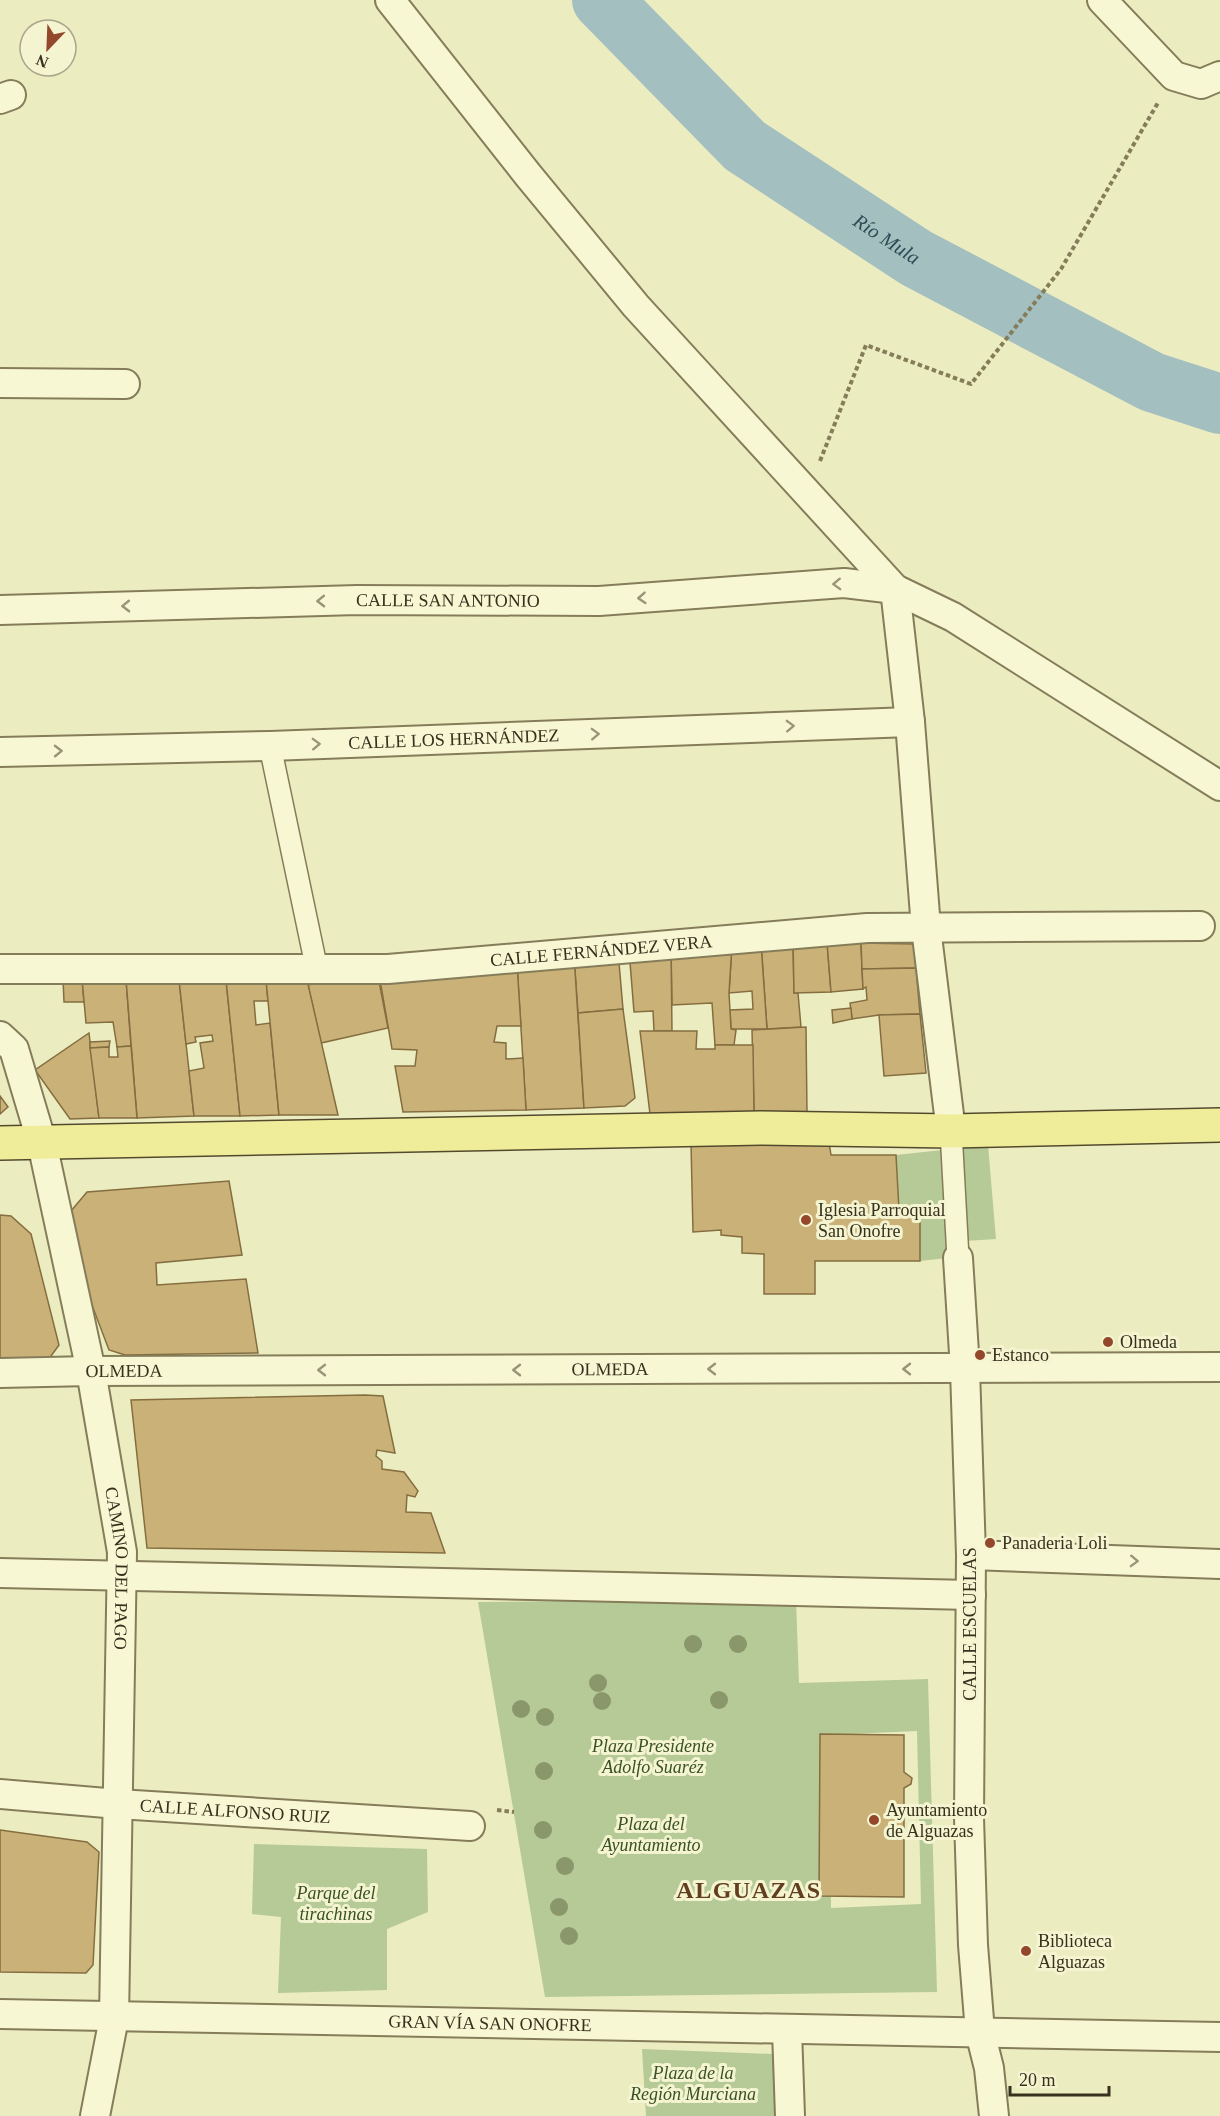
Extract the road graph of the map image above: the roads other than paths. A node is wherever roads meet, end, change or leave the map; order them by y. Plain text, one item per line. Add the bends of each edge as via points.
1 (390, 0) edge
2 (1102, 0) edge
3 (1220, 76) edge
4 (0, 382) edge
5 (125, 384) dead end
6 (895, 589) junction
7 (0, 610) edge
8 (910, 722) junction
9 (270, 746) junction
10 (0, 752) edge
11 (1220, 786) edge
12 (1200, 926) dead end
13 (926, 928) junction
14 (0, 969) edge
15 (317, 970) junction
16 (0, 1036) edge
17 (1220, 1125) edge
18 (951, 1131) junction
19 (0, 1143) edge
20 (42, 1143) junction
21 (958, 1258) joint
22 (1220, 1367) edge
23 (965, 1369) junction
24 (91, 1371) junction
25 (0, 1373) edge
26 (971, 1555) junction
27 (1220, 1564) edge
28 (0, 1573) edge
29 (122, 1576) junction
30 (971, 1595) junction
31 (0, 1794) edge
32 (118, 1804) junction
33 (470, 1826) dead end
34 (0, 2014) edge
35 (114, 2018) junction
36 (787, 2030) junction
37 (980, 2032) junction
38 (1220, 2037) edge
39 (95, 2116) edge
40 (790, 2116) edge
41 (994, 2116) edge

1 - 6 street via 636,306
2 - 3 street via 1174,76 1201,84
4 - 5 street
6 -> 7 street, CALLE SAN ANTONIO via 844,583 599,601 357,600
6 - 8 street
6 - 11 street via 953,617
9 -> 8 street, CALLE LOS HERNÁNDEZ
8 - 13 street
10 -> 9 street, CALLE LOS HERNÁNDEZ
9 - 15 street
12 - 13 street, CALLE FERNÁNDEZ VERA
13 - 15 street, CALLE FERNÁNDEZ VERA via 867,928 388,969
13 - 18 street
14 - 15 street, CALLE FERNÁNDEZ VERA
16 - 20 street, CAMINO DEL PAGO via 14,1049
17 - 18 main road
18 - 20 main road via 761,1128
18 - 21 street, CALLE ESCUELAS
19 - 20 main road
20 - 24 street, CAMINO DEL PAGO
21 - 23 street, CALLE ESCUELAS
22 - 23 street, OLMEDA
23 -> 24 street, OLMEDA
23 - 26 street, CALLE ESCUELAS
24 - 25 street, OLMEDA
24 - 29 street, CAMINO DEL PAGO via 123,1552
26 -> 27 street
26 - 30 street, CALLE ESCUELAS
28 - 29 street
29 - 30 street
29 - 32 street, CAMINO DEL PAGO
30 - 37 street, CALLE ESCUELAS via 969,1818
31 - 32 street, CALLE ALFONSO RUIZ
32 - 33 street, CALLE ALFONSO RUIZ
32 - 35 street, CAMINO DEL PAGO
34 - 35 street, GRAN VÍA SAN ONOFRE
35 - 36 street, GRAN VÍA SAN ONOFRE
35 - 39 street, CAMINO DEL PAGO
36 - 37 street, GRAN VÍA SAN ONOFRE
36 - 40 street
37 - 38 street, GRAN VÍA SAN ONOFRE
37 - 41 street, CALLE ESCUELAS

